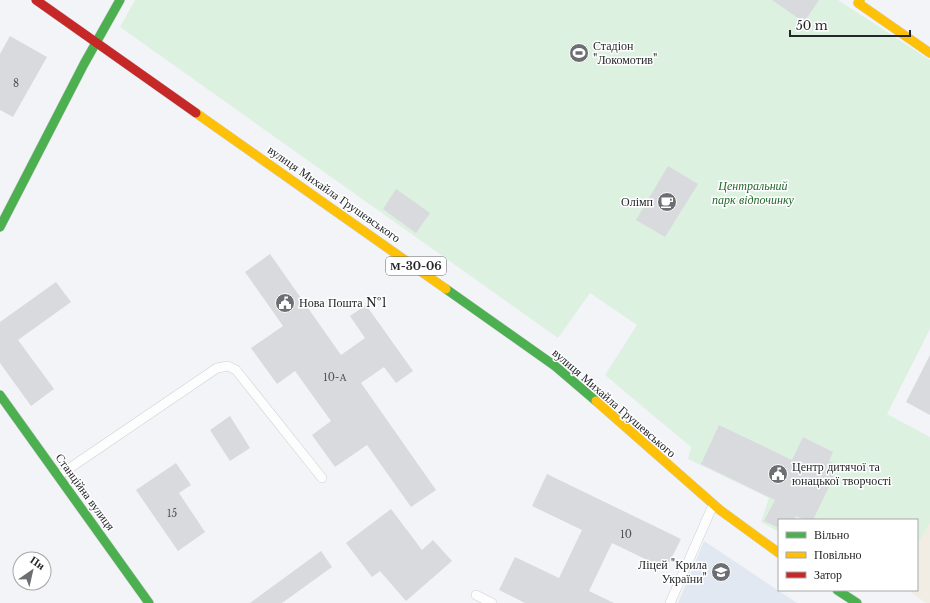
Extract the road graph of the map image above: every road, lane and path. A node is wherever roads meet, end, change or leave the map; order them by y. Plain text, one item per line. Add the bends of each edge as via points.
1 (36, 0) edge
2 (120, 0) edge
3 (859, 2) edge
4 (97, 42) junction
5 (930, 53) edge
6 (0, 227) edge
7 (0, 395) edge
8 (58, 476) junction
9 (322, 478) dead end
10 (713, 505) junction
11 (778, 552) edge
12 (839, 591) edge
13 (476, 595) dead end
14 (150, 603) edge
15 (492, 603) edge
16 (670, 603) edge
17 (857, 603) edge

1 - 4 main road, вулиця Михайла Грушевського / М-30-06
2 - 4 main road
3 - 5 main road
4 - 6 main road
4 - 10 main road, вулиця Михайла Грушевського / М-30-06 via 555,366
7 - 8 main road, Станційна вулиця
8 - 9 lane via 217,368 228,366 236,370
8 - 14 main road, Станційна вулиця
10 - 11 main road, вулиця Михайла Грушевського / М-30-06
10 - 16 lane
12 - 17 main road
13 - 15 lane

